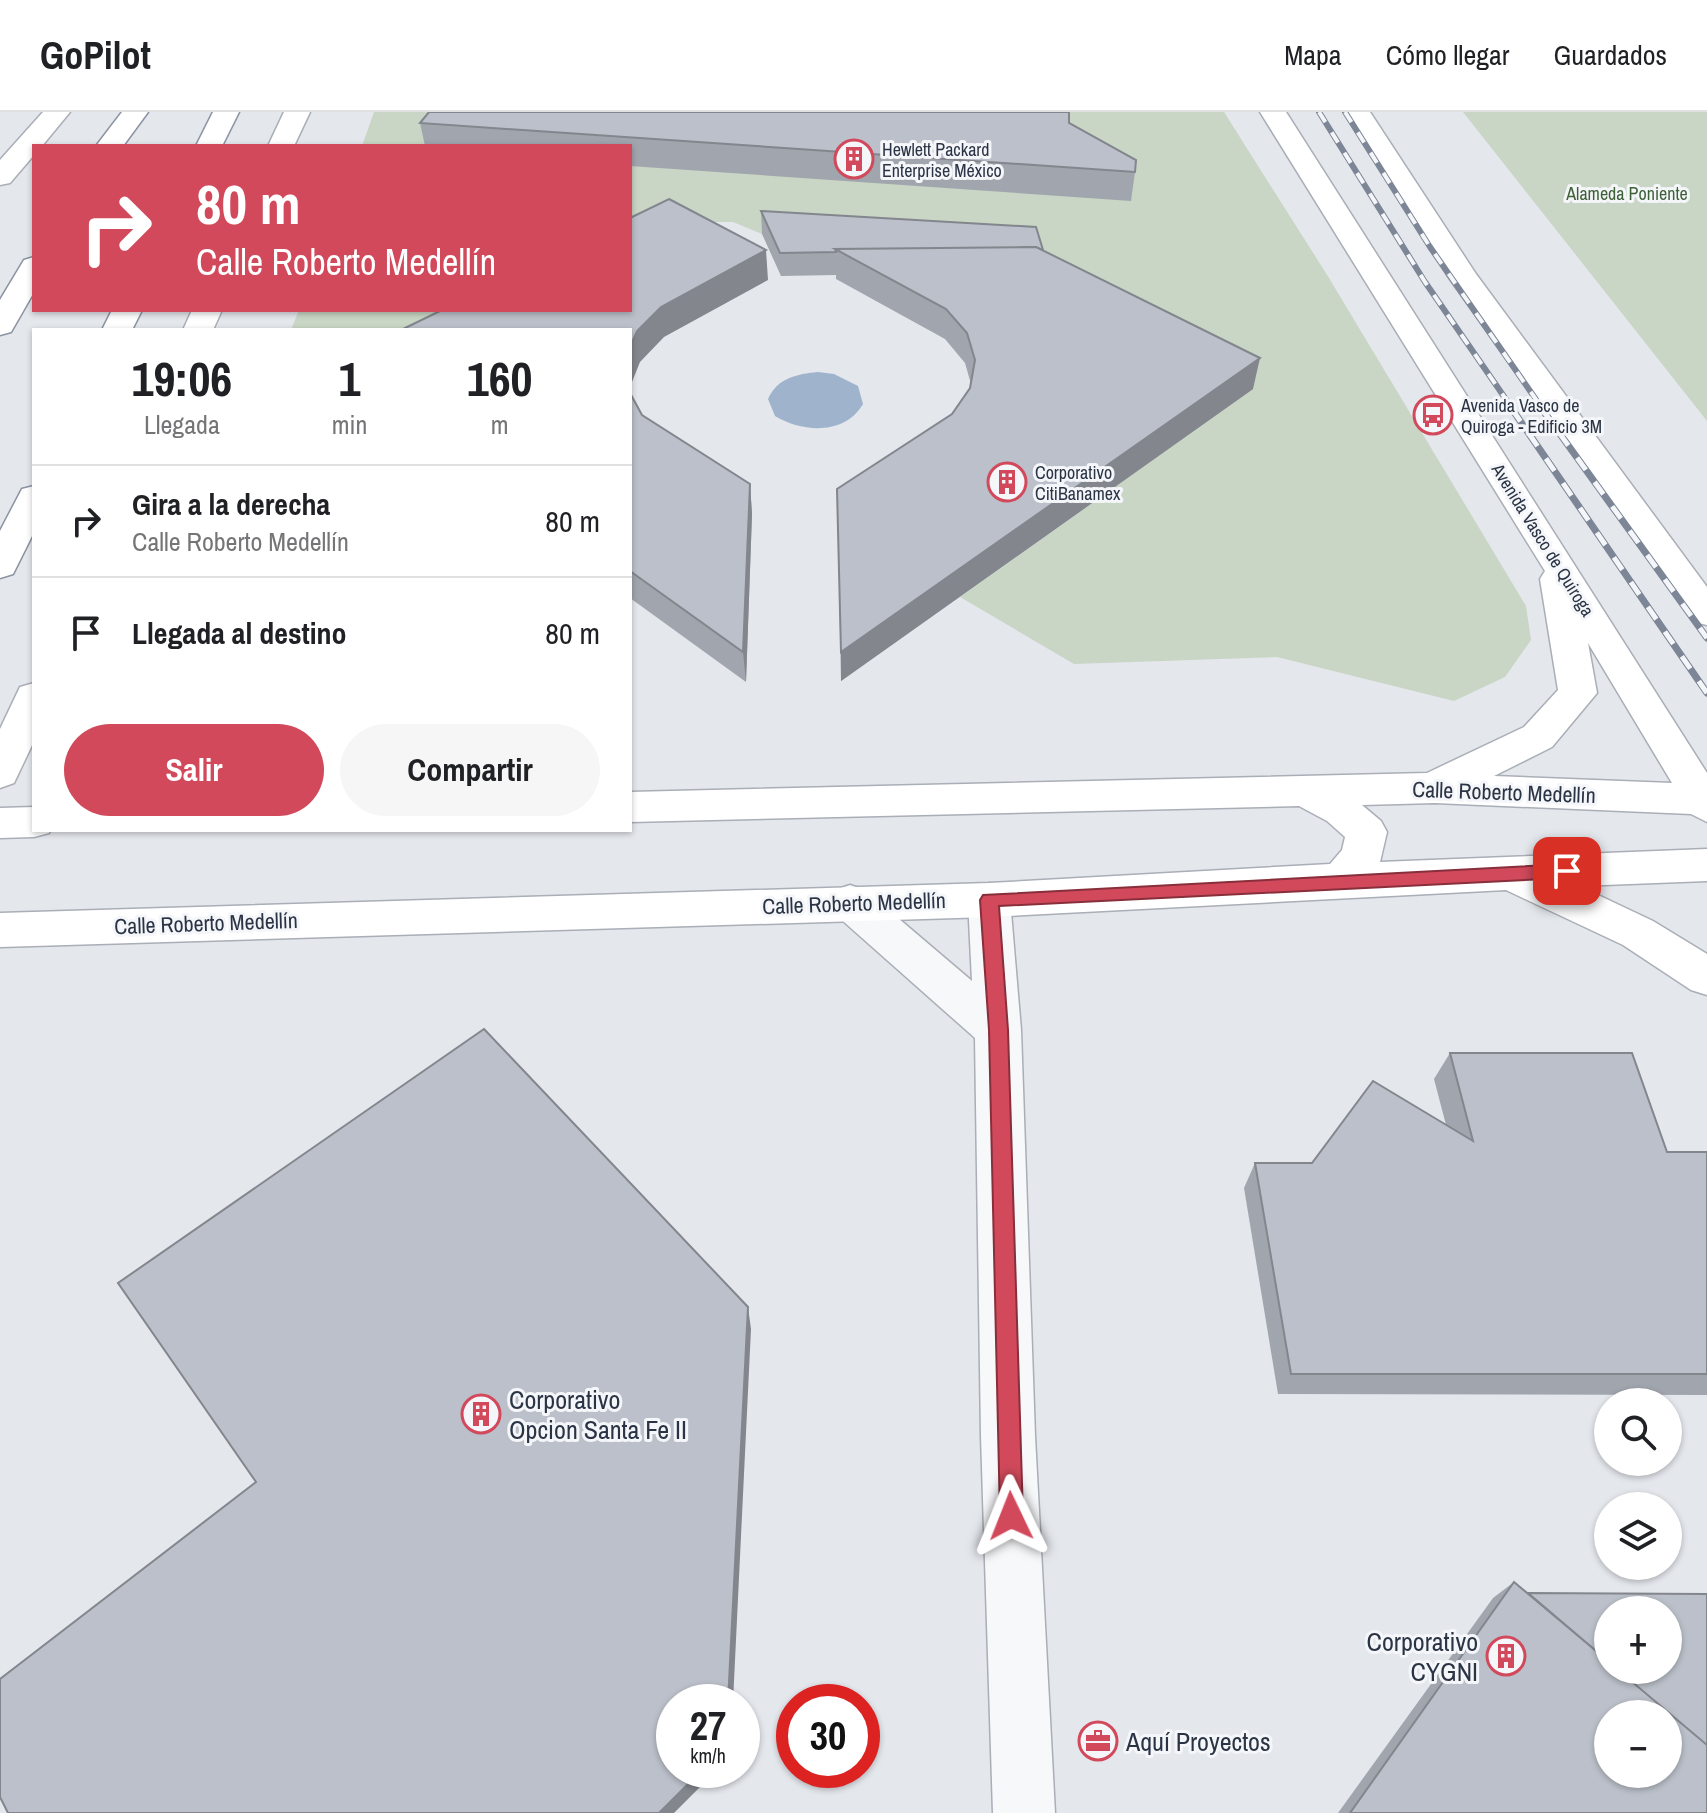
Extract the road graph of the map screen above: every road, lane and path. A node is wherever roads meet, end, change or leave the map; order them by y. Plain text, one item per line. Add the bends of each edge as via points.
1 (57, 112) edge
2 (135, 112) edge
3 (226, 112) edge
4 (297, 112) edge
5 (1273, 112) edge
6 (1357, 112) edge
7 (111, 144) edge
8 (210, 144) edge
9 (282, 144) edge
10 (0, 177) edge
11 (32, 270) edge
12 (0, 326) edge
13 (32, 501) edge
14 (1554, 557) junction
15 (0, 566) edge
16 (1707, 613) edge
17 (32, 701) edge
18 (0, 773) edge
19 (1435, 788) junction
20 (1305, 791) junction
21 (1706, 802) edge
22 (632, 807) edge
23 (32, 822) edge
24 (0, 823) edge
25 (1707, 865) edge
26 (1511, 874) junction
27 (1341, 880) junction
28 (989, 900) junction
29 (850, 902) junction
30 (0, 930) edge
31 (1707, 977) edge
32 (998, 1030) junction
33 (1024, 1813) edge

1 - 10 main road
2 - 7 main road
3 - 8 main road
4 - 9 main road
5 - 14 main road, Avenida Vasco de Quiroga
6 - 16 main road via 1464,278
11 - 12 main road
13 - 15 main road
14 - 19 main road via 1578,693 1538,737
14 - 21 main road, Avenida Vasco de Quiroga
17 - 18 main road
19 - 20 main road, Calle Roberto Medellín
19 - 21 main road, Calle Roberto Medellín
20 - 22 main road, Calle Roberto Medellín
20 - 27 main road via 1341,810 1366,832 1362,856
23 - 24 main road
25 - 26 main road, Calle Roberto Medellín
26 - 27 main road, Calle Roberto Medellín
26 - 31 main road via 1638,933
27 - 28 main road, Calle Roberto Medellín
28 - 29 main road, Calle Roberto Medellín
28 - 32 street
29 - 30 main road, Calle Roberto Medellín
29 - 32 street
32 - 33 street

